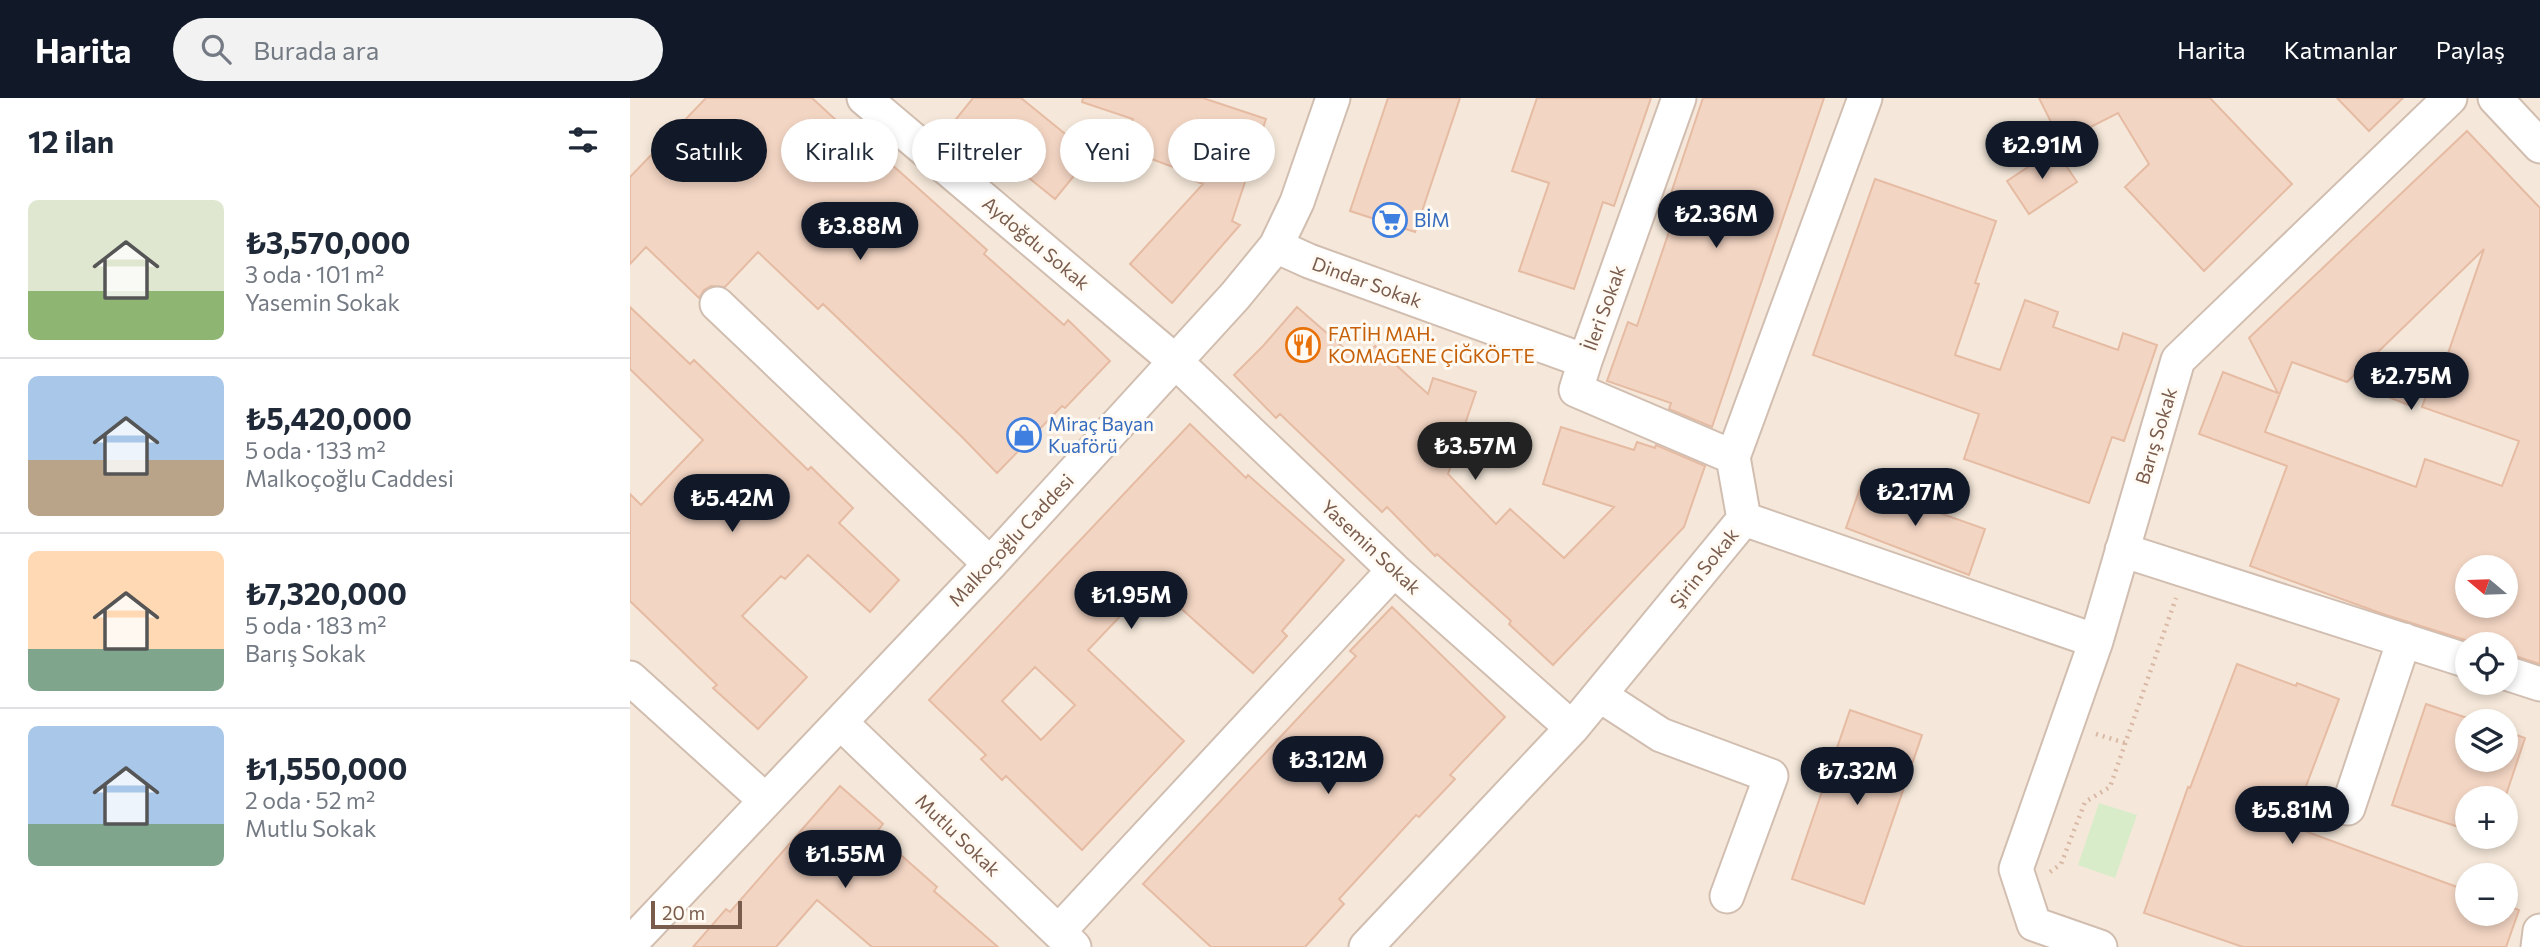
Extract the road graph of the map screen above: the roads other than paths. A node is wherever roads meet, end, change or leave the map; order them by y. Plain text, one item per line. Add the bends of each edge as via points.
1 (864, 98) edge
2 (1333, 98) edge
3 (1679, 98) edge
4 (1866, 98) edge
5 (2450, 98) edge
6 (2495, 98) edge
7 (2540, 146) edge
8 (1276, 246) junction
9 (717, 304) dead end
10 (1175, 361) junction
11 (1585, 361) junction
12 (1733, 457) junction
13 (1744, 519) junction
14 (2122, 550) junction
15 (990, 564) junction
16 (1394, 570) junction
17 (2404, 640) junction
18 (2096, 641) junction
19 (2455, 657) edge
20 (2518, 677) edge
21 (630, 678) edge
22 (2540, 684) edge
23 (1601, 696) junction
24 (841, 723) junction
25 (1572, 728) junction
26 (765, 800) junction
27 (2348, 808) dead end
28 (1727, 896) dead end
29 (2540, 932) edge
30 (1066, 939) edge
31 (630, 944) edge
32 (1366, 947) edge
33 (2100, 947) edge
34 (2538, 947) edge

1 - 10 street, Aydoğdu Sokak
2 - 8 street, Malkoçoğlu Caddesi via 1297,202
3 - 11 street, İleri Sokak
4 - 12 street
5 - 14 street, Barış Sokak via 2178,360
6 - 7 street
8 - 10 street, Malkoçoğlu Caddesi
8 - 11 street, Dindar Sokak
9 - 15 street
10 - 15 street, Malkoçoğlu Caddesi
10 - 16 street, Yasemin Sokak
11 - 12 street via 1576,390
12 - 13 street, Şirin Sokak
13 - 18 street
13 - 23 street, Şirin Sokak
14 - 17 street
14 - 18 street, Barış Sokak
15 - 24 street, Malkoçoğlu Caddesi
16 - 25 street, Yasemin Sokak
16 - 30 street
17 - 19 street
17 - 27 street
18 - 33 street, Barış Sokak via 2020,880 2034,925
20 - 22 street
21 - 26 street
23 - 25 street, Şirin Sokak
23 - 28 street via 1661,736 1771,776
24 - 26 street, Malkoçoğlu Caddesi
24 - 30 street, Mutlu Sokak
25 - 32 street, Şirin Sokak
26 - 31 street, Malkoçoğlu Caddesi
29 - 34 street

